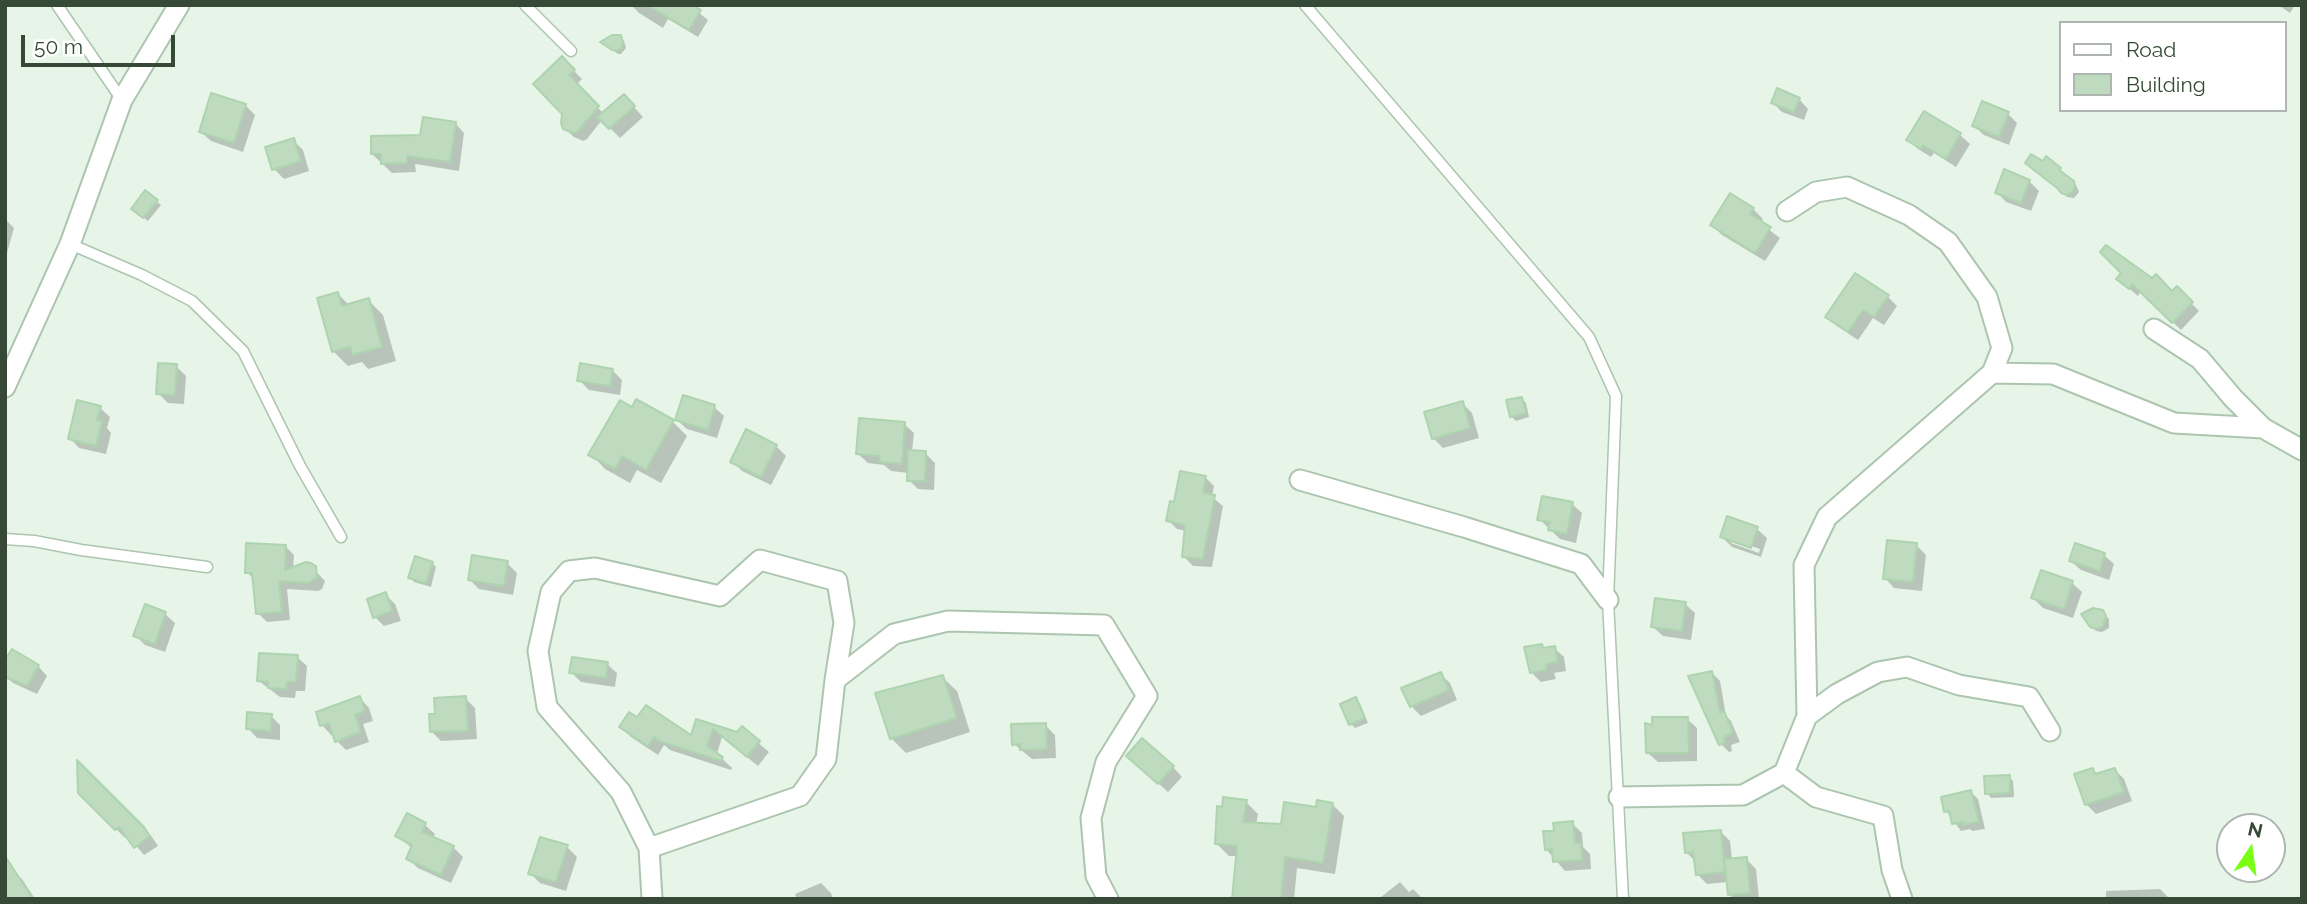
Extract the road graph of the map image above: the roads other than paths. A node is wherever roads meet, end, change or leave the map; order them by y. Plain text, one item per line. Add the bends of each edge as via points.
1 (57, 5) edge
2 (179, 5) edge
3 (525, 5) edge
4 (1305, 5) edge
5 (571, 51) dead end
6 (122, 100) junction
7 (1787, 211) dead end
8 (70, 244) junction
9 (2154, 329) dead end
10 (1992, 373) junction
11 (5, 387) edge
12 (2263, 428) junction
13 (2302, 450) edge
14 (1300, 480) dead end
15 (341, 537) dead end
16 (5, 539) edge
17 (207, 567) dead end
18 (1608, 600) junction
19 (835, 680) junction
20 (1807, 716) junction
21 (2050, 730) dead end
22 (1784, 774) junction
23 (1619, 797) junction
24 (649, 848) junction
25 (652, 899) edge
26 (1108, 899) edge
27 (1623, 899) edge
28 (1902, 899) edge

1 - 6 lane
2 - 6 street
3 - 5 lane
4 - 18 lane via 1589,337 1616,396
6 - 8 street
7 - 10 street via 1816,192 1847,187 1909,215 1948,242 1987,296 2002,348
8 - 11 street
8 - 15 lane via 192,301 243,351
9 - 12 street via 2200,359
10 - 12 street via 2053,374 2175,423
10 - 20 street via 1827,517 1804,565
12 - 13 street
14 - 18 street via 1581,564
16 - 17 lane
18 - 23 lane
19 - 24 street via 826,760 800,796
19 - 24 street via 844,623 837,581 760,560 720,596 595,568 569,572 551,592 538,651 547,707 621,792
19 - 26 street via 894,634 948,621 1104,625 1147,696 1106,762 1091,818 1096,876
20 - 21 street via 1878,672 1907,667 1959,685 2029,697
20 - 22 street
22 - 23 street via 1744,795
22 - 28 street via 1816,797 1883,816
23 - 27 lane
24 - 25 street

